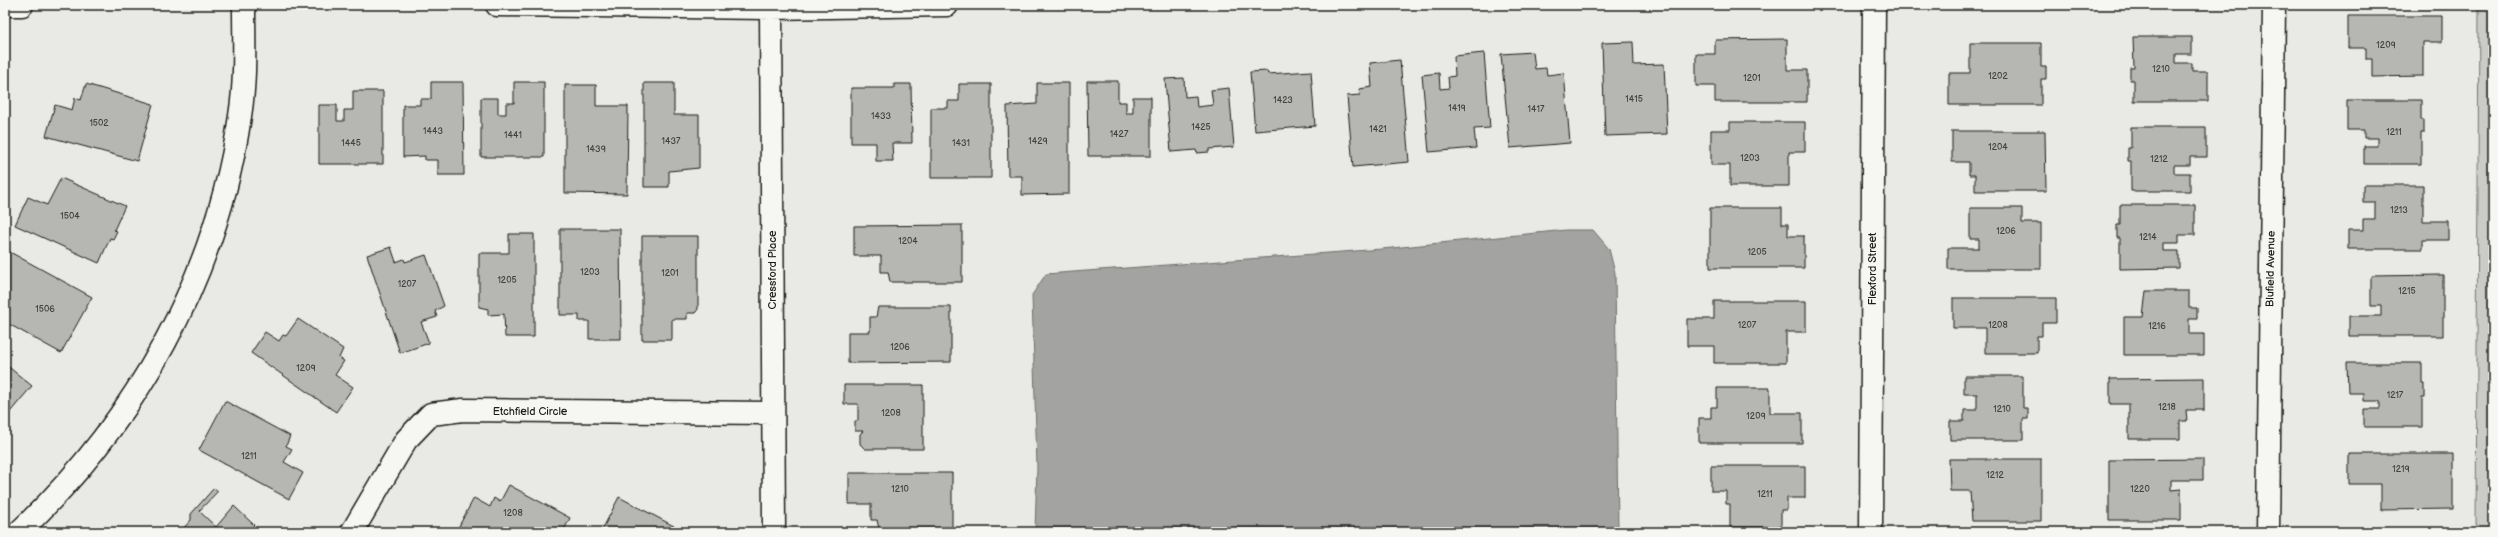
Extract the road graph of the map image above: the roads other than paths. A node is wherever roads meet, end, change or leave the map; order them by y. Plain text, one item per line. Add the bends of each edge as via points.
1 (5, 5) edge
2 (22, 5) edge
3 (244, 5) edge
4 (497, 5) edge
5 (947, 5) edge
6 (1874, 5) edge
7 (2274, 5) edge
8 (771, 8) junction
9 (773, 413) junction
10 (19, 532) edge
11 (352, 532) edge
12 (774, 532) edge
13 (1870, 532) edge
14 (2268, 532) edge

1 - 2 street
3 - 10 street via 244,78 240,117 218,218 196,280 168,337 134,395 96,448 57,495
4 - 8 street
5 - 8 street
6 - 13 street, Flexford Street
7 - 14 street, Blufield Avenue
8 - 9 street, Cressford Place
9 - 11 street, Etchfield Circle via 463,410 431,414 406,440
9 - 12 street, Cressford Place

